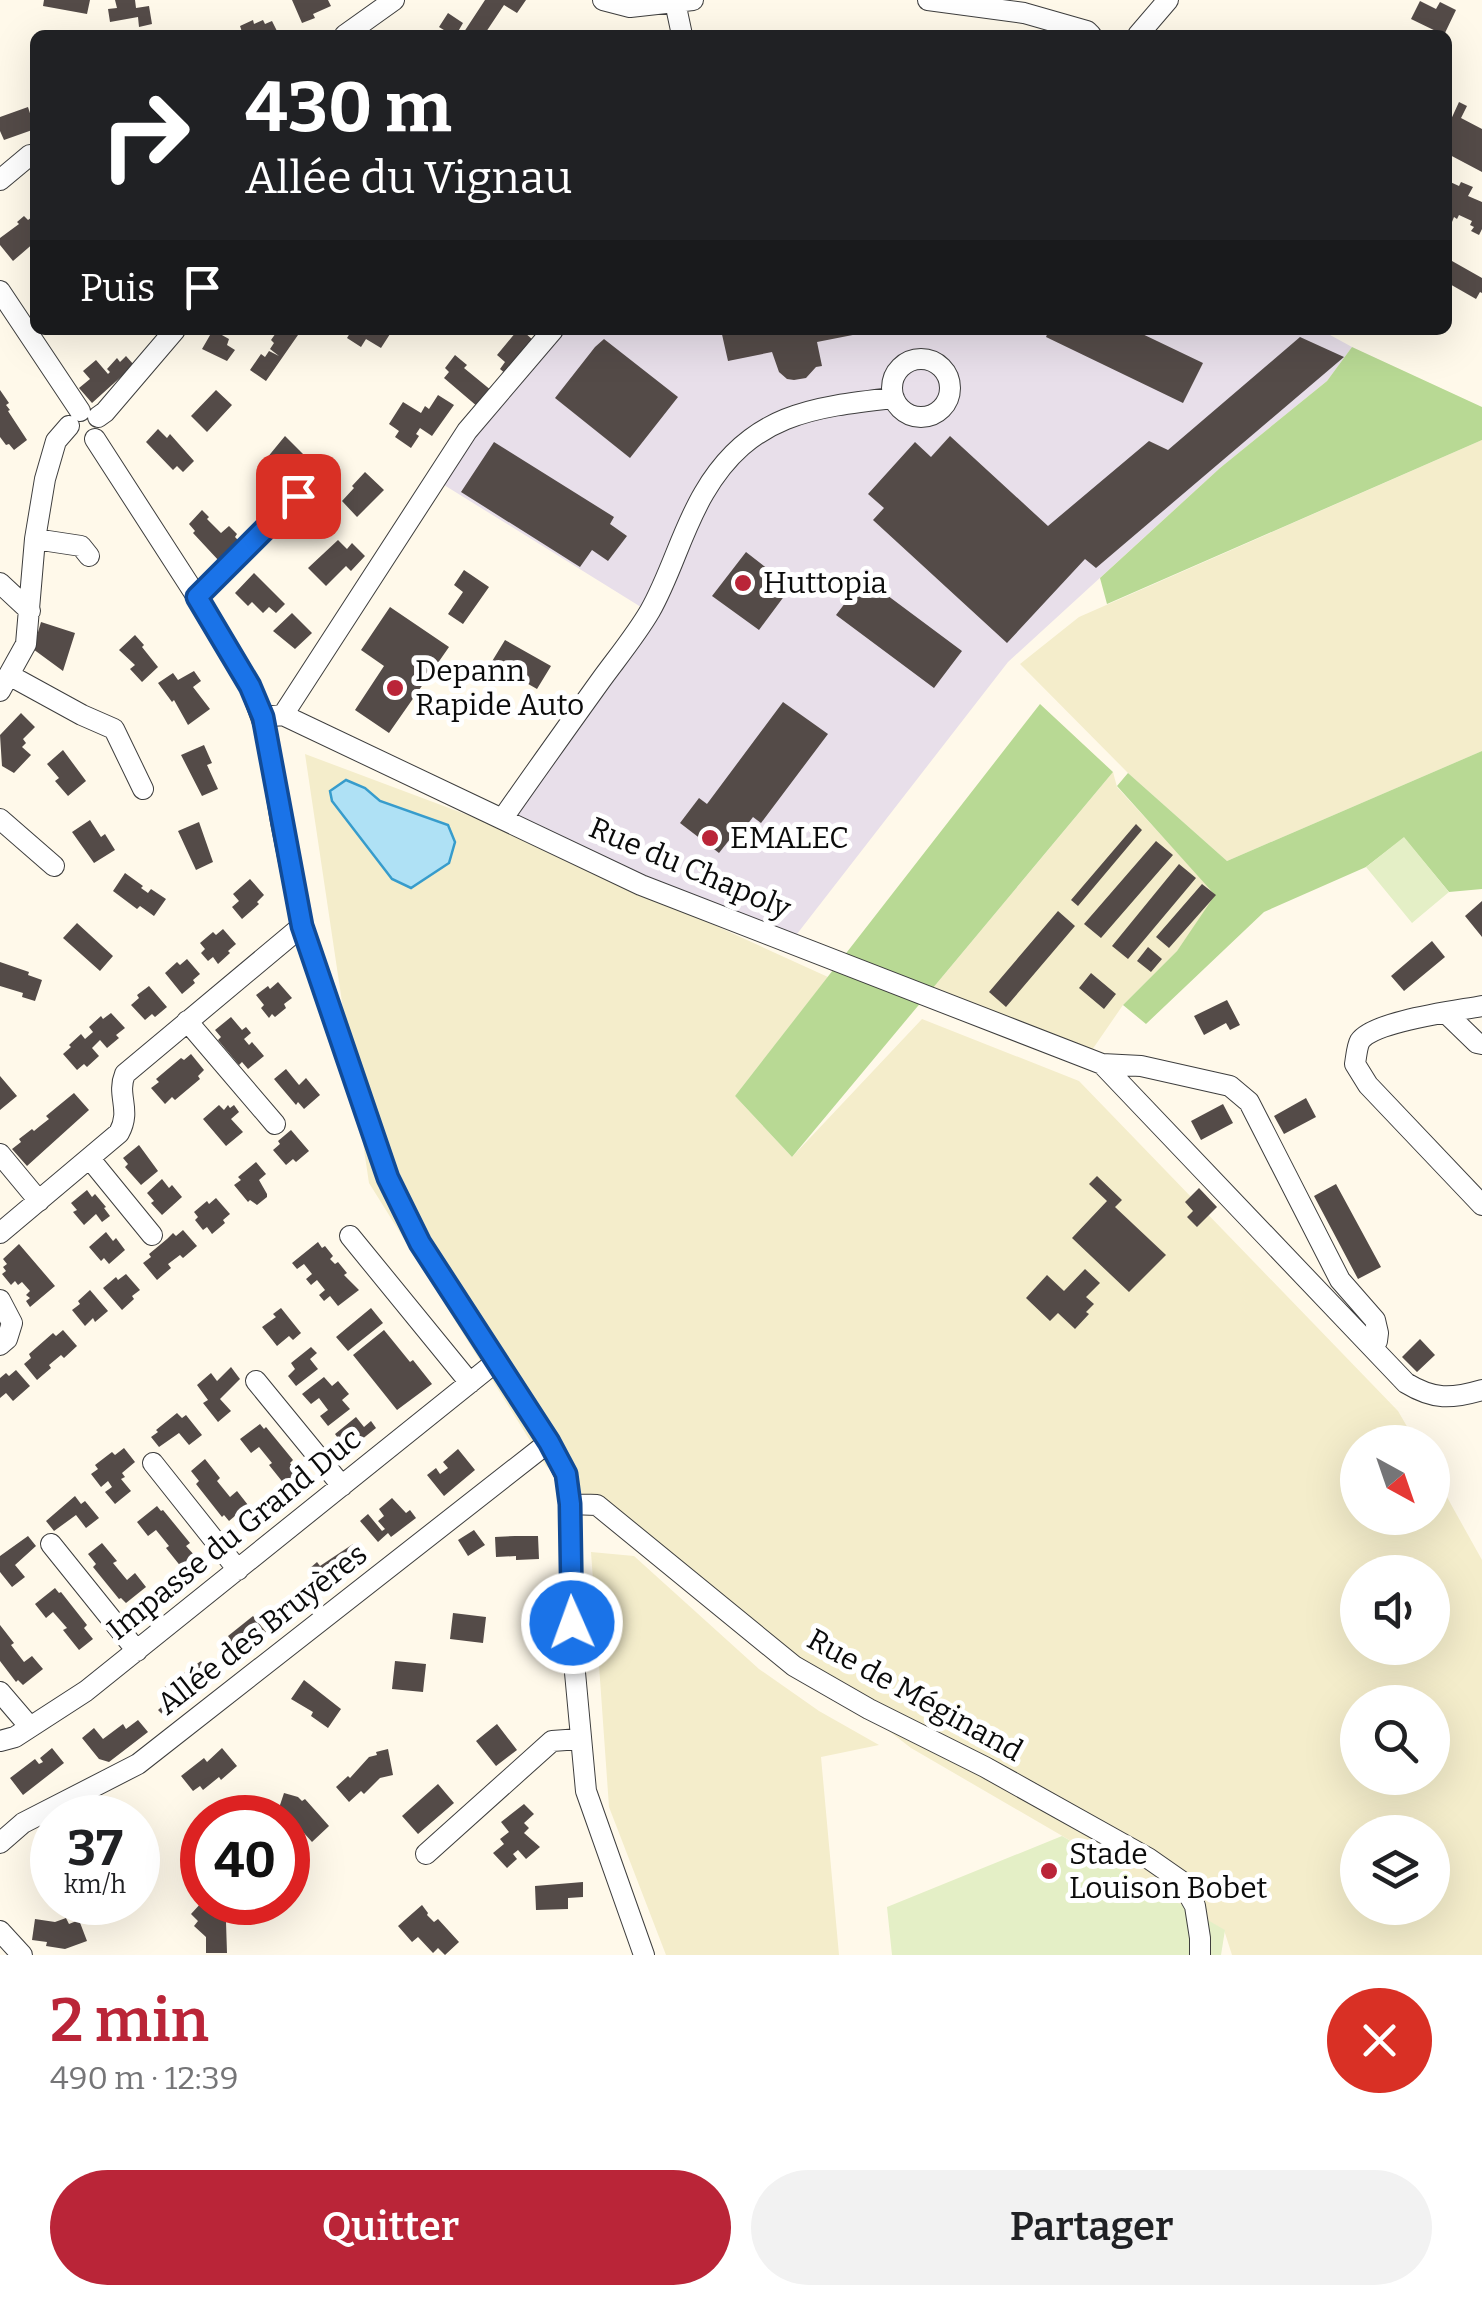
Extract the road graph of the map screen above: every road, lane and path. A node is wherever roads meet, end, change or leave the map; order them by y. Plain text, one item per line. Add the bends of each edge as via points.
1 (394, 0) edge
2 (603, 0) edge
3 (928, 0) edge
4 (1168, 0) edge
5 (684, 1) edge
6 (363, 30) edge
7 (682, 30) edge
8 (1087, 30) edge
9 (1142, 30) edge
10 (30, 154) edge
11 (0, 180) edge
12 (0, 291) edge
13 (171, 335) edge
14 (549, 335) edge
15 (894, 398) dead end
16 (82, 418) junction
17 (298, 496) dead end
18 (35, 539) junction
19 (89, 556) dead end
20 (0, 584) edge
21 (197, 597) junction
22 (30, 612) junction
23 (4, 683) edge
24 (273, 716) junction
25 (143, 788) dead end
26 (0, 818) edge
27 (503, 818) junction
28 (54, 866) dead end
29 (302, 926) junction
30 (1482, 1006) edge
31 (1446, 1013) junction
32 (188, 1021) junction
33 (1482, 1044) edge
34 (1102, 1064) junction
35 (275, 1124) dead end
36 (0, 1154) edge
37 (90, 1158) junction
38 (38, 1201) junction
39 (1482, 1205) edge
40 (0, 1233) edge
41 (152, 1236) dead end
42 (350, 1236) dead end
43 (0, 1300) edge
44 (0, 1345) edge
45 (1373, 1348) junction
46 (497, 1362) junction
47 (256, 1382) dead end
48 (470, 1383) junction
49 (1482, 1390) edge
50 (549, 1442) junction
51 (154, 1463) dead end
52 (342, 1486) junction
53 (570, 1504) junction
54 (51, 1544) dead end
55 (238, 1570) junction
56 (137, 1651) junction
57 (0, 1692) edge
58 (30, 1727) junction
59 (580, 1739) junction
60 (0, 1741) edge
61 (0, 1843) edge
62 (426, 1854) dead end
63 (0, 1931) edge
64 (22, 1955) edge
65 (644, 1955) edge
66 (1200, 1955) edge

1 - 6 street
2 - 5 street via 630,7
3 - 8 street via 1024,13
4 - 9 street
5 - 7 street
10 - 11 street
12 - 16 street
13 - 16 street via 105,412
14 - 24 street via 467,431
15 - 27 street via 804,411 749,439 704,493 650,612
16 - 18 street via 56,441
16 - 21 street via 70,433 79,441 95,439
17 - 21 street
18 - 19 street via 81,546
18 - 22 street
20 - 22 street
21 - 24 street
22 - 23 street via 26,644
23 - 25 street via 114,729
24 - 27 street, Rue du Chapoly
24 - 29 street
26 - 28 street
27 - 34 street, Rue du Chapoly via 641,886
29 - 32 street
29 - 46 street via 388,1178 420,1243
30 - 31 street
31 - 33 street
31 - 39 street via 1377,1029 1360,1041 1354,1064
32 - 35 street
32 - 37 street via 126,1074 120,1085 126,1120
34 - 45 street, Rue du Chapoly
34 - 45 street, Rue du Chapoly via 1230,1086 1249,1102 1340,1280 1376,1320
36 - 38 street
37 - 38 street
37 - 41 street
38 - 40 street
42 - 48 street
43 - 44 street via 12,1323
45 - 49 street, Rue du Chapoly via 1424,1394 1445,1398
46 - 48 street, Impasse du Grand Duc
46 - 50 street
47 - 52 street
48 - 52 street, Impasse du Grand Duc
50 - 53 street via 566,1474
50 - 61 street, Allée des Bruyères via 138,1764 23,1824
51 - 55 street
52 - 55 street, Impasse du Grand Duc
53 - 59 street
53 - 66 street, Rue de Méginand via 598,1505 794,1666 1181,1881 1195,1906
54 - 56 street
55 - 56 street, Impasse du Grand Duc
56 - 58 street, Impasse du Grand Duc
57 - 58 street
58 - 60 street, Impasse du Grand Duc
59 - 62 street via 552,1741
59 - 65 street via 586,1791
63 - 64 street

